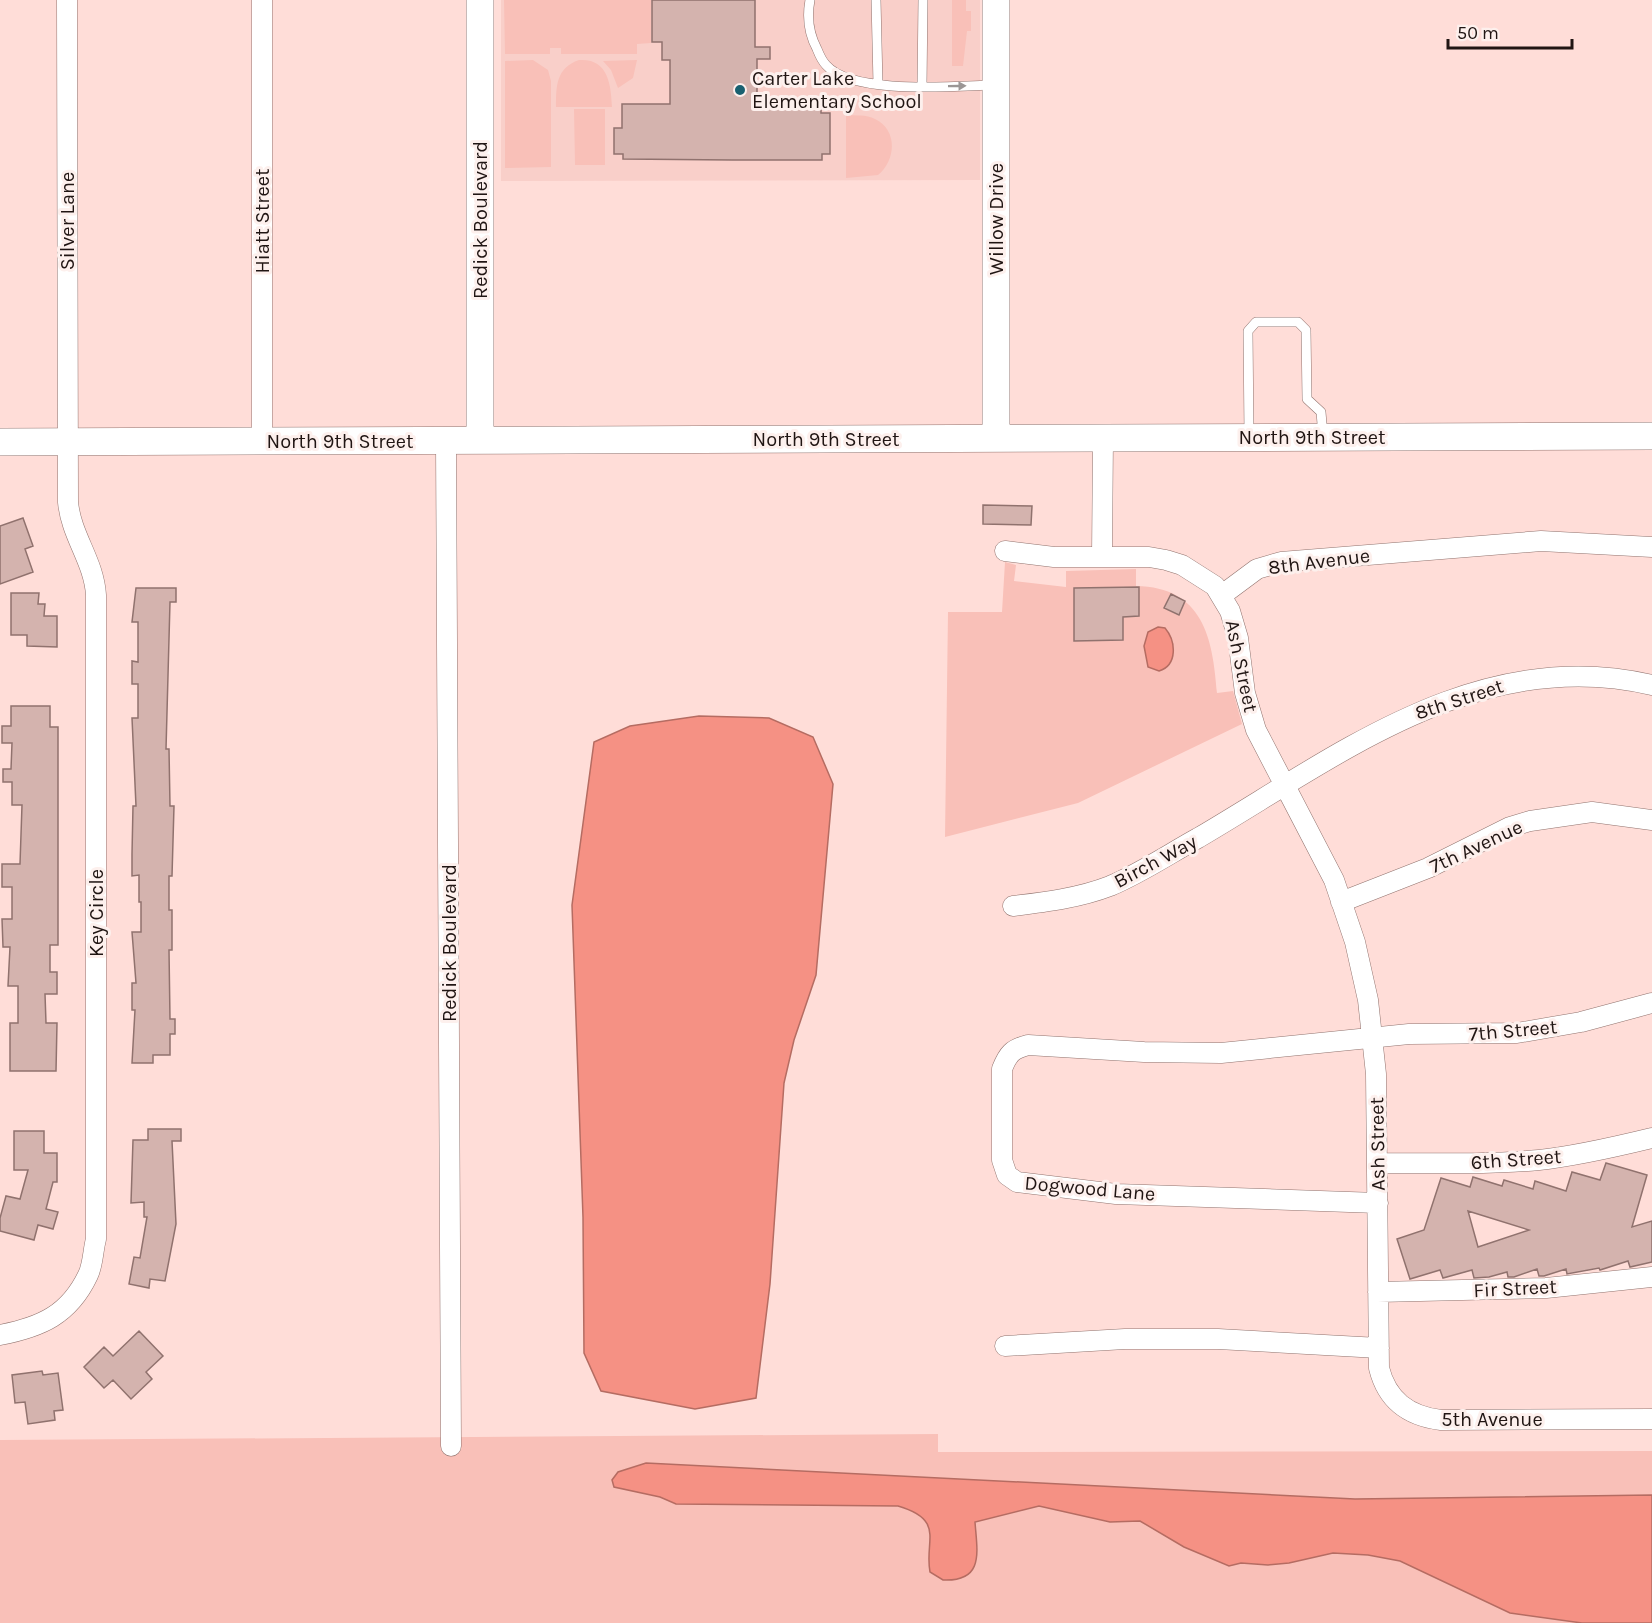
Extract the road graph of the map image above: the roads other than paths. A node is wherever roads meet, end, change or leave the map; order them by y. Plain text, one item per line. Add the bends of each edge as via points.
1 (67, 0) edge
2 (262, 0) edge
3 (480, 0) edge
4 (810, 0) edge
5 (876, 0) edge
6 (923, 0) edge
7 (996, 0) edge
8 (878, 84) junction
9 (996, 85) junction
10 (922, 86) junction
11 (1652, 436) edge
12 (1103, 437) junction
13 (1249, 437) junction
14 (1323, 437) junction
15 (996, 438) junction
16 (480, 440) junction
17 (262, 441) junction
18 (446, 441) junction
19 (0, 442) edge
20 (68, 442) junction
21 (1652, 547) edge
22 (1005, 551) dead end
23 (1102, 557) junction
24 (1222, 595) junction
25 (1652, 685) edge
26 (1285, 787) junction
27 (1652, 820) edge
28 (1341, 902) junction
29 (1013, 906) dead end
30 (1652, 1003) edge
31 (1372, 1038) junction
32 (1652, 1138) edge
33 (1378, 1163) junction
34 (1378, 1203) junction
35 (1652, 1277) edge
36 (1378, 1292) junction
37 (0, 1335) edge
38 (1005, 1346) dead end
39 (1379, 1348) junction
40 (1652, 1419) edge
41 (451, 1446) dead end

1 - 20 street, Silver Lane
2 - 17 street, Hiatt Street
3 - 16 street, Redick Boulevard
4 - 8 lane via 811,38 826,66 855,81
5 - 8 lane
6 - 10 lane
7 - 9 street, Willow Drive
8 - 10 lane
10 -> 9 lane
9 - 15 street, Willow Drive
11 - 14 street, North 9th Street
12 - 13 street, North 9th Street
12 - 15 street, North 9th Street
12 - 23 street
13 - 14 street, North 9th Street
13 - 14 lane via 1248,331 1257,322 1298,322 1306,330 1307,399 1321,412
15 - 16 street, North 9th Street
16 - 18 street, North 9th Street
17 - 18 street, North 9th Street
17 - 20 street, North 9th Street
18 - 41 street, Redick Boulevard
19 - 20 street, North 9th Street
20 - 37 street, Key Circle via 69,515 93,572 96,595 96,1239 89,1274 67,1307 35,1328
21 - 24 street, 8th Avenue via 1541,541 1281,562 1257,569
22 - 23 street
23 - 24 street via 1166,560 1199,575
24 - 26 street, Ash Street via 1236,626 1245,693 1256,730
25 - 26 street, 8th Street via 1565,677 1519,681 1465,693 1387,726
26 - 28 street, Ash Street via 1316,842
26 - 29 street, Birch Way via 1133,876 1072,897
27 - 28 street, 7th Avenue via 1592,812 1530,821 1428,868
28 - 31 street, Ash Street via 1355,942
30 - 31 street, 7th Street via 1581,1022 1517,1033
31 - 33 street, Ash Street
31 - 34 street, Dogwood Lane via 1221,1053 1015,1048 1007,1055 1002,1069 1002,1160 1007,1175 1017,1182 1049,1188
32 - 33 street, 6th Street via 1540,1160
33 - 34 street, Ash Street
34 - 36 street, Ash Street
35 - 36 street, Fir Street via 1546,1288
36 - 39 street, Ash Street
38 - 39 street via 1218,1338
39 - 40 street, 5th Avenue via 1379,1368 1389,1394 1403,1408 1423,1418

